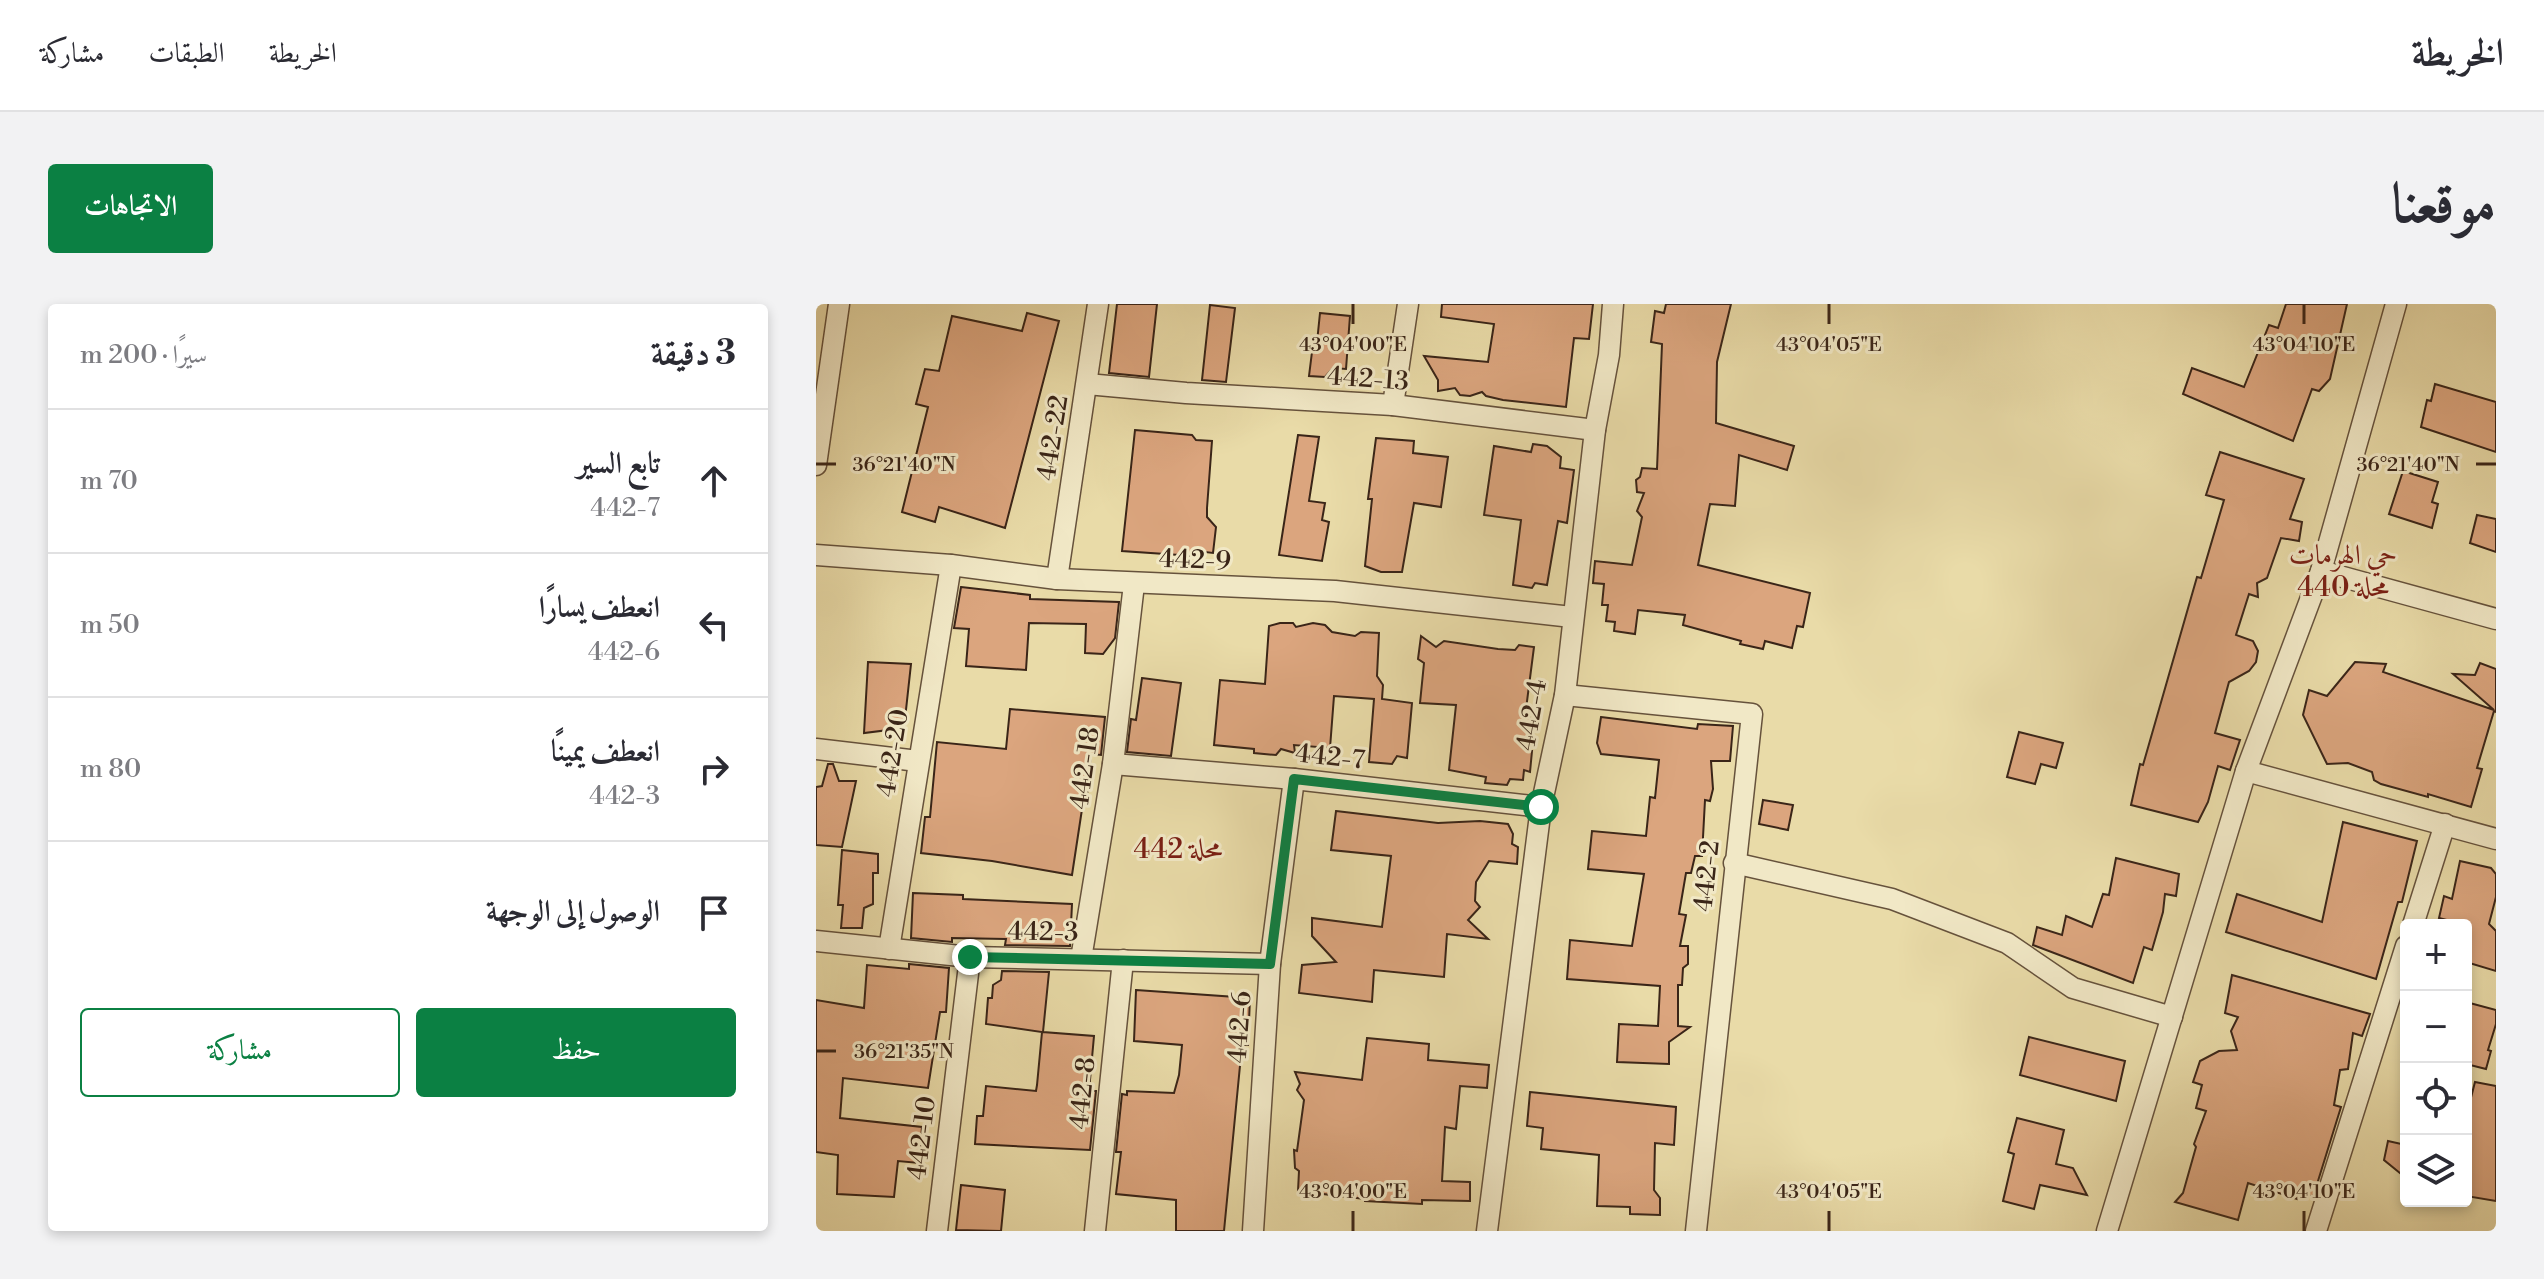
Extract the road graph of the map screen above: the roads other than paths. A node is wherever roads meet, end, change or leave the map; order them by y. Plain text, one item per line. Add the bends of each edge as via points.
1 (839, 304) edge
2 (1098, 304) edge
3 (1408, 304) edge
4 (1613, 304) edge
5 (2396, 304) edge
6 (823, 362) edge
7 (1087, 384) junction
8 (1393, 405) junction
9 (1595, 430) junction
10 (816, 465) edge
11 (816, 555) edge
12 (951, 565) junction
13 (2321, 571) junction
14 (1057, 579) junction
15 (1134, 584) junction
16 (1572, 617) junction
17 (2496, 619) edge
18 (1565, 695) junction
19 (816, 749) edge
20 (918, 761) junction
21 (1113, 764) junction
22 (2246, 771) junction
23 (1294, 779) junction
24 (1541, 807) junction
25 (2445, 824) junction
26 (2496, 839) edge
27 (1734, 863) junction
28 (2415, 919) edge
29 (816, 941) edge
30 (889, 949) junction
31 (970, 957) junction
32 (1081, 959) junction
33 (1123, 960) junction
34 (1270, 964) junction
35 (2400, 965) edge
36 (2172, 1017) junction
37 (937, 1231) edge
38 (1095, 1231) edge
39 (1253, 1231) edge
40 (1487, 1231) edge
41 (1696, 1231) edge
42 (2107, 1231) edge
43 (2316, 1231) edge

1 - 6 street
2 - 7 street, 442-22
3 - 8 street
4 - 9 street, 442-4
5 - 13 street
6 - 10 street
7 - 8 street, 442-13
7 - 14 street, 442-22
8 - 9 street, 442-13
9 - 16 street, 442-4
11 - 12 street, 442-9
12 - 14 street, 442-9
12 - 20 street, 442-20
13 - 17 street
13 - 22 street
14 - 15 street, 442-9
15 - 16 street, 442-9 via 1335,591
15 - 21 street, 442-18
16 - 18 street, 442-4
18 - 24 street, 442-4
18 - 27 street, 442-2 via 1752,714
19 - 20 street
20 - 30 street, 442-20
21 - 23 street, 442-7
21 - 32 street, 442-18
22 - 25 street
22 - 36 street
23 - 24 street, 442-7
23 - 34 street, 442-6
24 - 40 street, 442-4
25 - 26 street
25 - 28 street
27 - 36 street via 1892,899 2007,943 2073,988
27 - 41 street, 442-2
29 - 30 street, 442-3
30 - 31 street, 442-3
31 - 32 street, 442-3
31 - 37 street, 442-10
32 - 33 street, 442-3
33 - 34 street, 442-3
33 - 38 street, 442-8
34 - 39 street, 442-6
35 - 43 street
36 - 42 street

